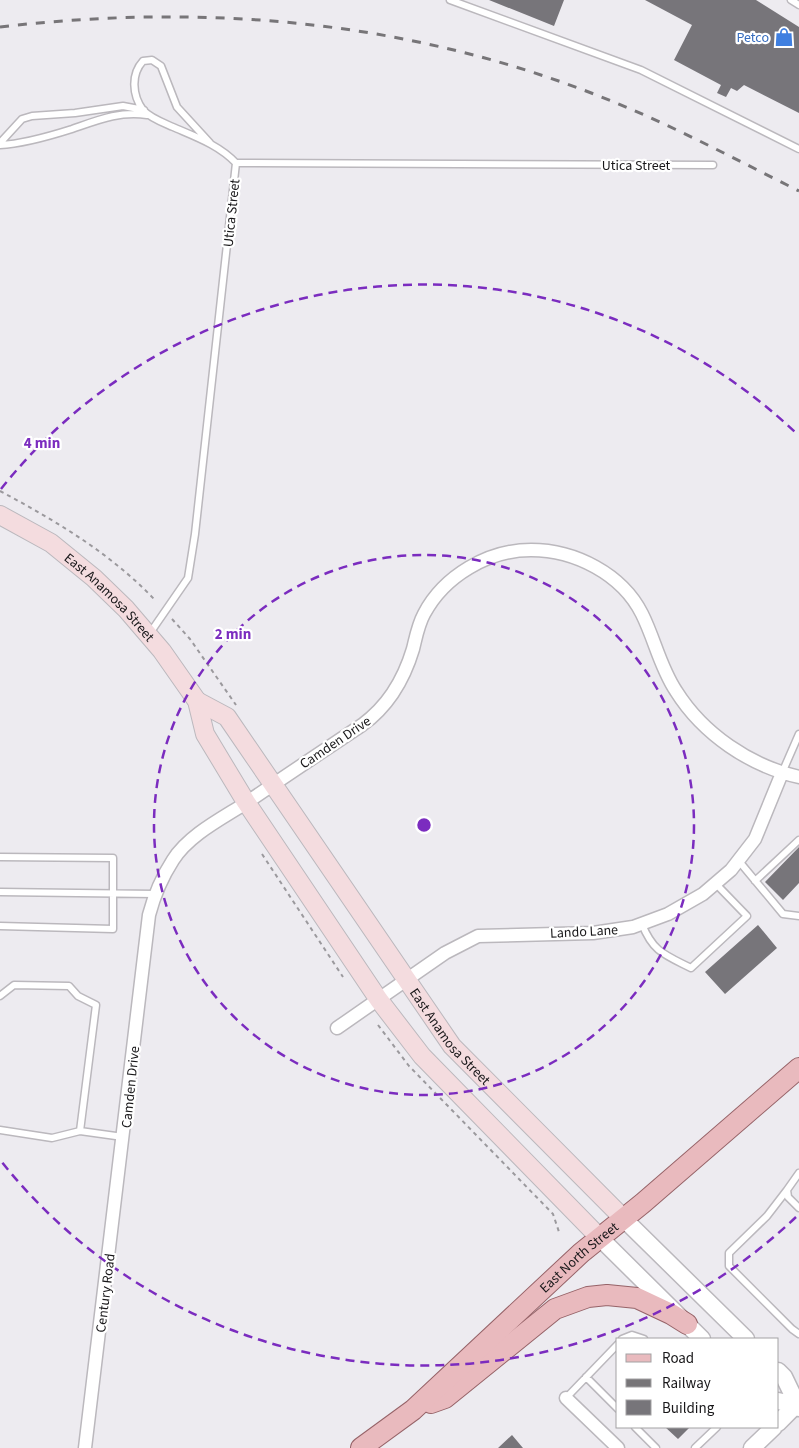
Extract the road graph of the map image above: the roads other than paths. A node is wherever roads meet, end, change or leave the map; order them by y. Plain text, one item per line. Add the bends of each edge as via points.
1 (450, 0) edge
2 (791, 0) edge
3 (799, 5) edge
4 (144, 110) junction
5 (151, 115) junction
6 (210, 143) junction
7 (0, 144) edge
8 (799, 150) edge
9 (236, 163) junction
10 (713, 165) dead end
11 (0, 515) edge
12 (148, 636) junction
13 (197, 701) junction
14 (799, 734) edge
15 (797, 744) edge
16 (782, 773) junction
17 (799, 777) edge
18 (274, 784) junction
19 (246, 802) junction
20 (799, 840) edge
21 (0, 857) edge
22 (738, 860) junction
23 (755, 881) junction
24 (715, 883) junction
25 (0, 892) edge
26 (114, 893) junction
27 (155, 894) junction
28 (799, 916) edge
29 (642, 924) junction
30 (0, 926) edge
31 (406, 981) junction
32 (0, 996) edge
33 (379, 1000) junction
34 (338, 1028) dead end
35 (799, 1068) edge
36 (0, 1130) edge
37 (80, 1131) junction
38 (124, 1138) junction
39 (799, 1173) edge
40 (787, 1190) junction
41 (799, 1208) edge
42 (624, 1219) junction
43 (600, 1238) junction
44 (687, 1324) junction
45 (799, 1334) edge
46 (624, 1338) edge
47 (641, 1338) edge
48 (701, 1338) edge
49 (745, 1338) edge
50 (616, 1346) edge
51 (779, 1372) edge
52 (586, 1376) junction
53 (566, 1398) joint
54 (779, 1401) edge
55 (798, 1405) edge
56 (616, 1407) edge
57 (413, 1410) junction
58 (779, 1422) edge
59 (636, 1428) edge
60 (716, 1428) edge
61 (773, 1428) edge
62 (85, 1448) edge
63 (361, 1448) edge
64 (618, 1448) edge
65 (656, 1448) edge
66 (695, 1448) edge
67 (752, 1448) edge

1 - 8 lane via 641,70
2 - 3 lane
4 - 5 lane
4 - 6 lane via 136,94 134,79 136,68 143,61 152,60 161,66 177,107
4 - 7 lane via 123,106 32,116 22,119
5 - 6 lane
5 - 7 lane via 127,113 108,116 53,134
6 - 9 lane
9 - 10 lane, Utica Street
9 - 12 lane, Utica Street via 188,578
11 - 12 main road, East Anamosa Street via 50,543 87,572 126,609
12 - 13 main road, East Anamosa Street
13 - 18 main road, East Anamosa Street via 227,717
13 - 19 main road, East Anamosa Street via 205,734
14 - 15 lane
15 - 16 lane
16 - 17 street, Camden Drive
16 - 18 street, Camden Drive via 736,750 697,718 670,680 637,604 618,583 573,556 523,550 488,558 447,584 424,614 407,666 378,714
16 - 22 street, Lando Lane via 755,839
18 - 19 street, Camden Drive
18 - 31 main road, East Anamosa Street
19 - 27 street, Camden Drive via 203,830 174,858
19 - 33 main road, East Anamosa Street
20 - 23 lane
21 - 26 lane via 113,858
22 - 23 lane
22 - 24 street, Lando Lane
23 - 28 lane via 783,914
24 - 29 street, Lando Lane via 703,894 668,914
24 - 29 lane via 746,916 691,968 657,950
25 - 26 lane
26 - 27 lane
26 - 30 lane via 113,929
27 - 38 street, Camden Drive via 149,916
29 - 31 street, Lando Lane via 593,933 478,936 445,953
31 - 33 street, Lando Lane
31 - 42 main road, East Anamosa Street via 452,1046
32 - 37 lane via 14,985 69,986 78,996 96,1004
33 - 34 street, Lando Lane
33 - 43 main road, East Anamosa Street via 422,1056
35 - 42 main road, East North Street
36 - 37 lane via 52,1138
37 - 38 lane
38 - 62 street, Century Road
39 - 40 lane
40 - 41 lane via 788,1197
40 - 45 lane via 767,1216 729,1253 728,1260 729,1266
42 - 43 main road, East North Street
42 - 49 street, East Anamosa Street
43 - 44 street, East Anamosa Street
43 - 57 main road, East North Street
44 - 48 street, East Anamosa Street
44 - 57 main road via 637,1298 588,1297 555,1309 445,1398
46 - 47 lane via 632,1335
50 - 52 lane
51 - 55 street
52 - 53 lane
52 - 56 lane
53 - 64 street
54 - 55 street
55 - 58 street
57 - 63 main road, East North Street
59 - 65 lane
60 - 66 lane
61 - 67 street

